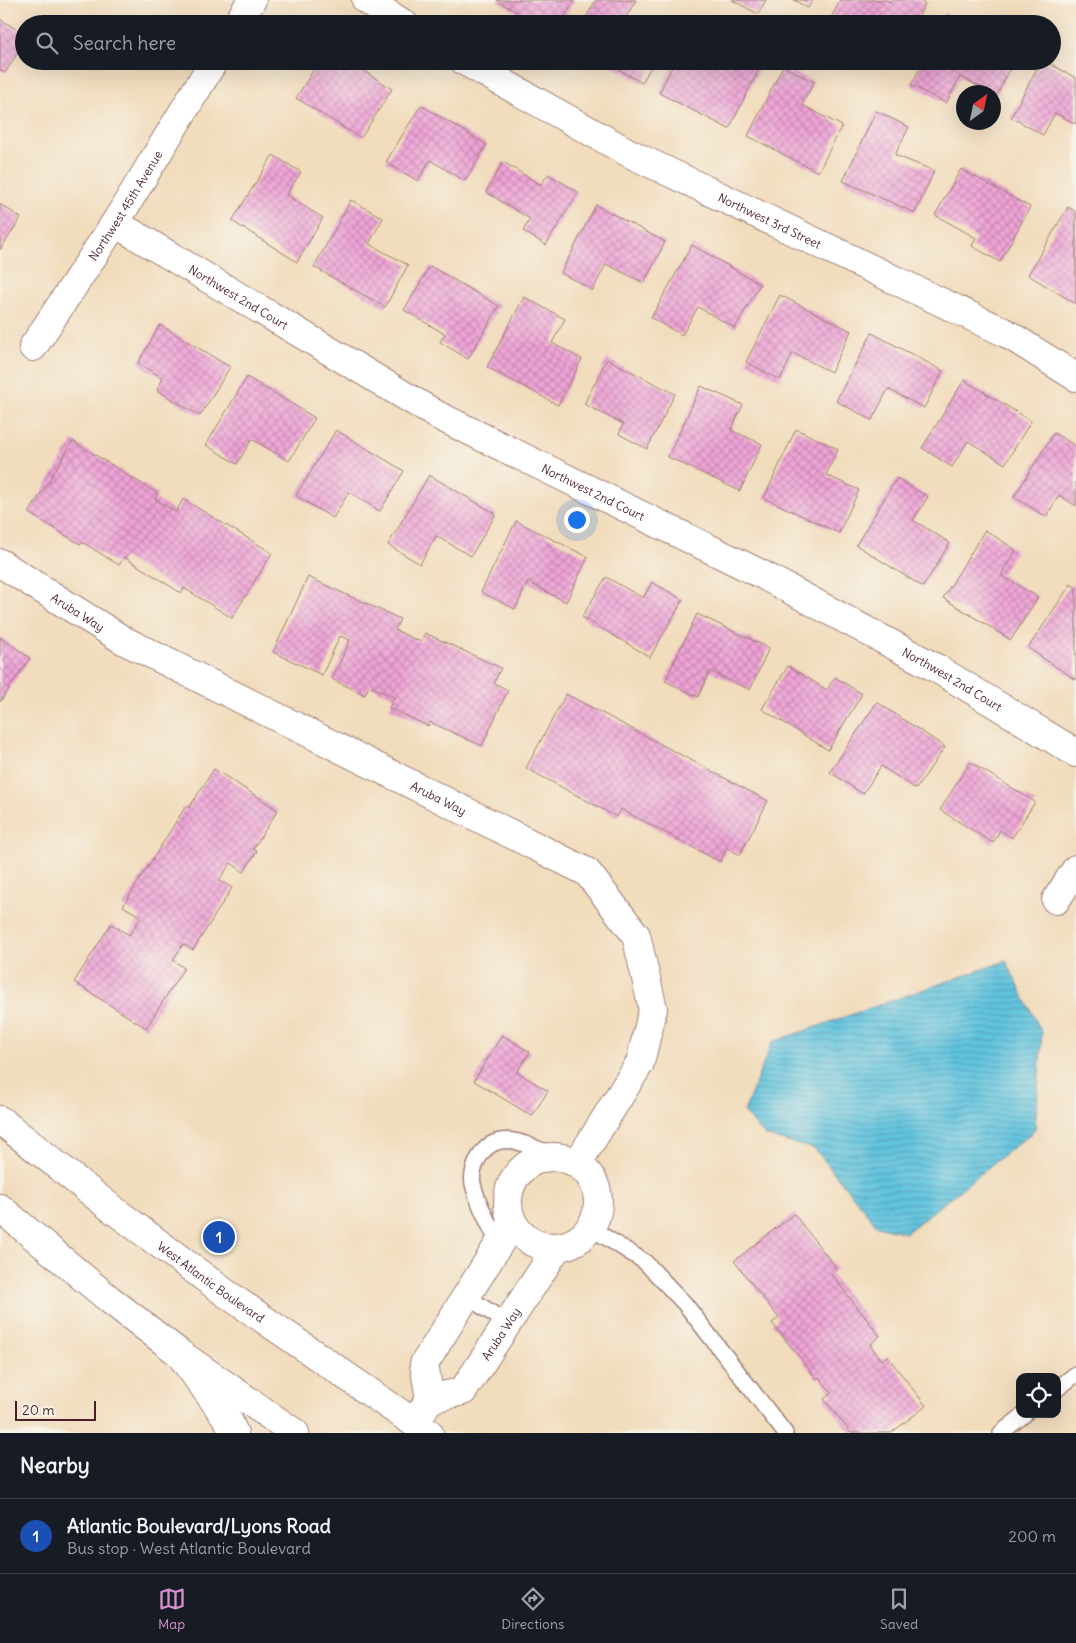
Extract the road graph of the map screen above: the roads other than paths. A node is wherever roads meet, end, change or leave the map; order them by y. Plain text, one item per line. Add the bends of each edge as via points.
1 (252, 0) edge
2 (366, 0) edge
3 (243, 15) edge
4 (390, 15) edge
5 (208, 70) edge
6 (480, 70) edge
7 (115, 223) junction
8 (33, 347) dead end
9 (1076, 377) edge
10 (0, 563) edge
11 (1076, 753) edge
12 (1076, 869) edge
13 (1056, 900) dead end
14 (0, 1120) edge
15 (566, 1160) junction
16 (0, 1208) edge
17 (590, 1228) junction
18 (506, 1234) junction
19 (557, 1248) junction
20 (466, 1296) junction
21 (507, 1323) junction
22 (179, 1353) junction
23 (1076, 1374) edge
24 (1061, 1385) edge
25 (430, 1399) junction
26 (1020, 1418) edge
27 (417, 1429) edge
28 (234, 1433) edge
29 (295, 1433) edge
30 (785, 1433) edge
31 (1001, 1433) edge

1 - 3 main road
2 - 4 main road
5 - 7 main road, Northwest 45th Avenue
6 - 9 main road, Northwest 3rd Street via 629,153 1006,333
7 - 8 main road, Northwest 45th Avenue
7 - 11 main road, Northwest 2nd Court via 436,416 761,574 936,668
10 - 15 main road, Aruba Way via 123,640 587,872 636,935 653,1009 640,1063
12 - 13 main road
14 - 27 main road, West Atlantic Boulevard via 224,1292
15 - 17 main road via 588,1173 595,1186 597,1215
15 - 18 main road via 540,1159 514,1177 508,1192
15 - 18 lane via 516,1140 495,1142 481,1153 473,1168 473,1183
16 - 22 main road
17 - 19 main road via 582,1238
17 - 30 lane via 645,1262 679,1298
18 - 19 main road via 520,1234 544,1247
18 - 20 main road
19 - 21 main road, Aruba Way
20 - 21 lane
20 - 25 main road via 424,1364
21 - 25 main road, Aruba Way via 463,1390
22 - 28 main road
22 - 29 main road
23 - 24 lane
25 - 27 main road
26 - 31 lane

